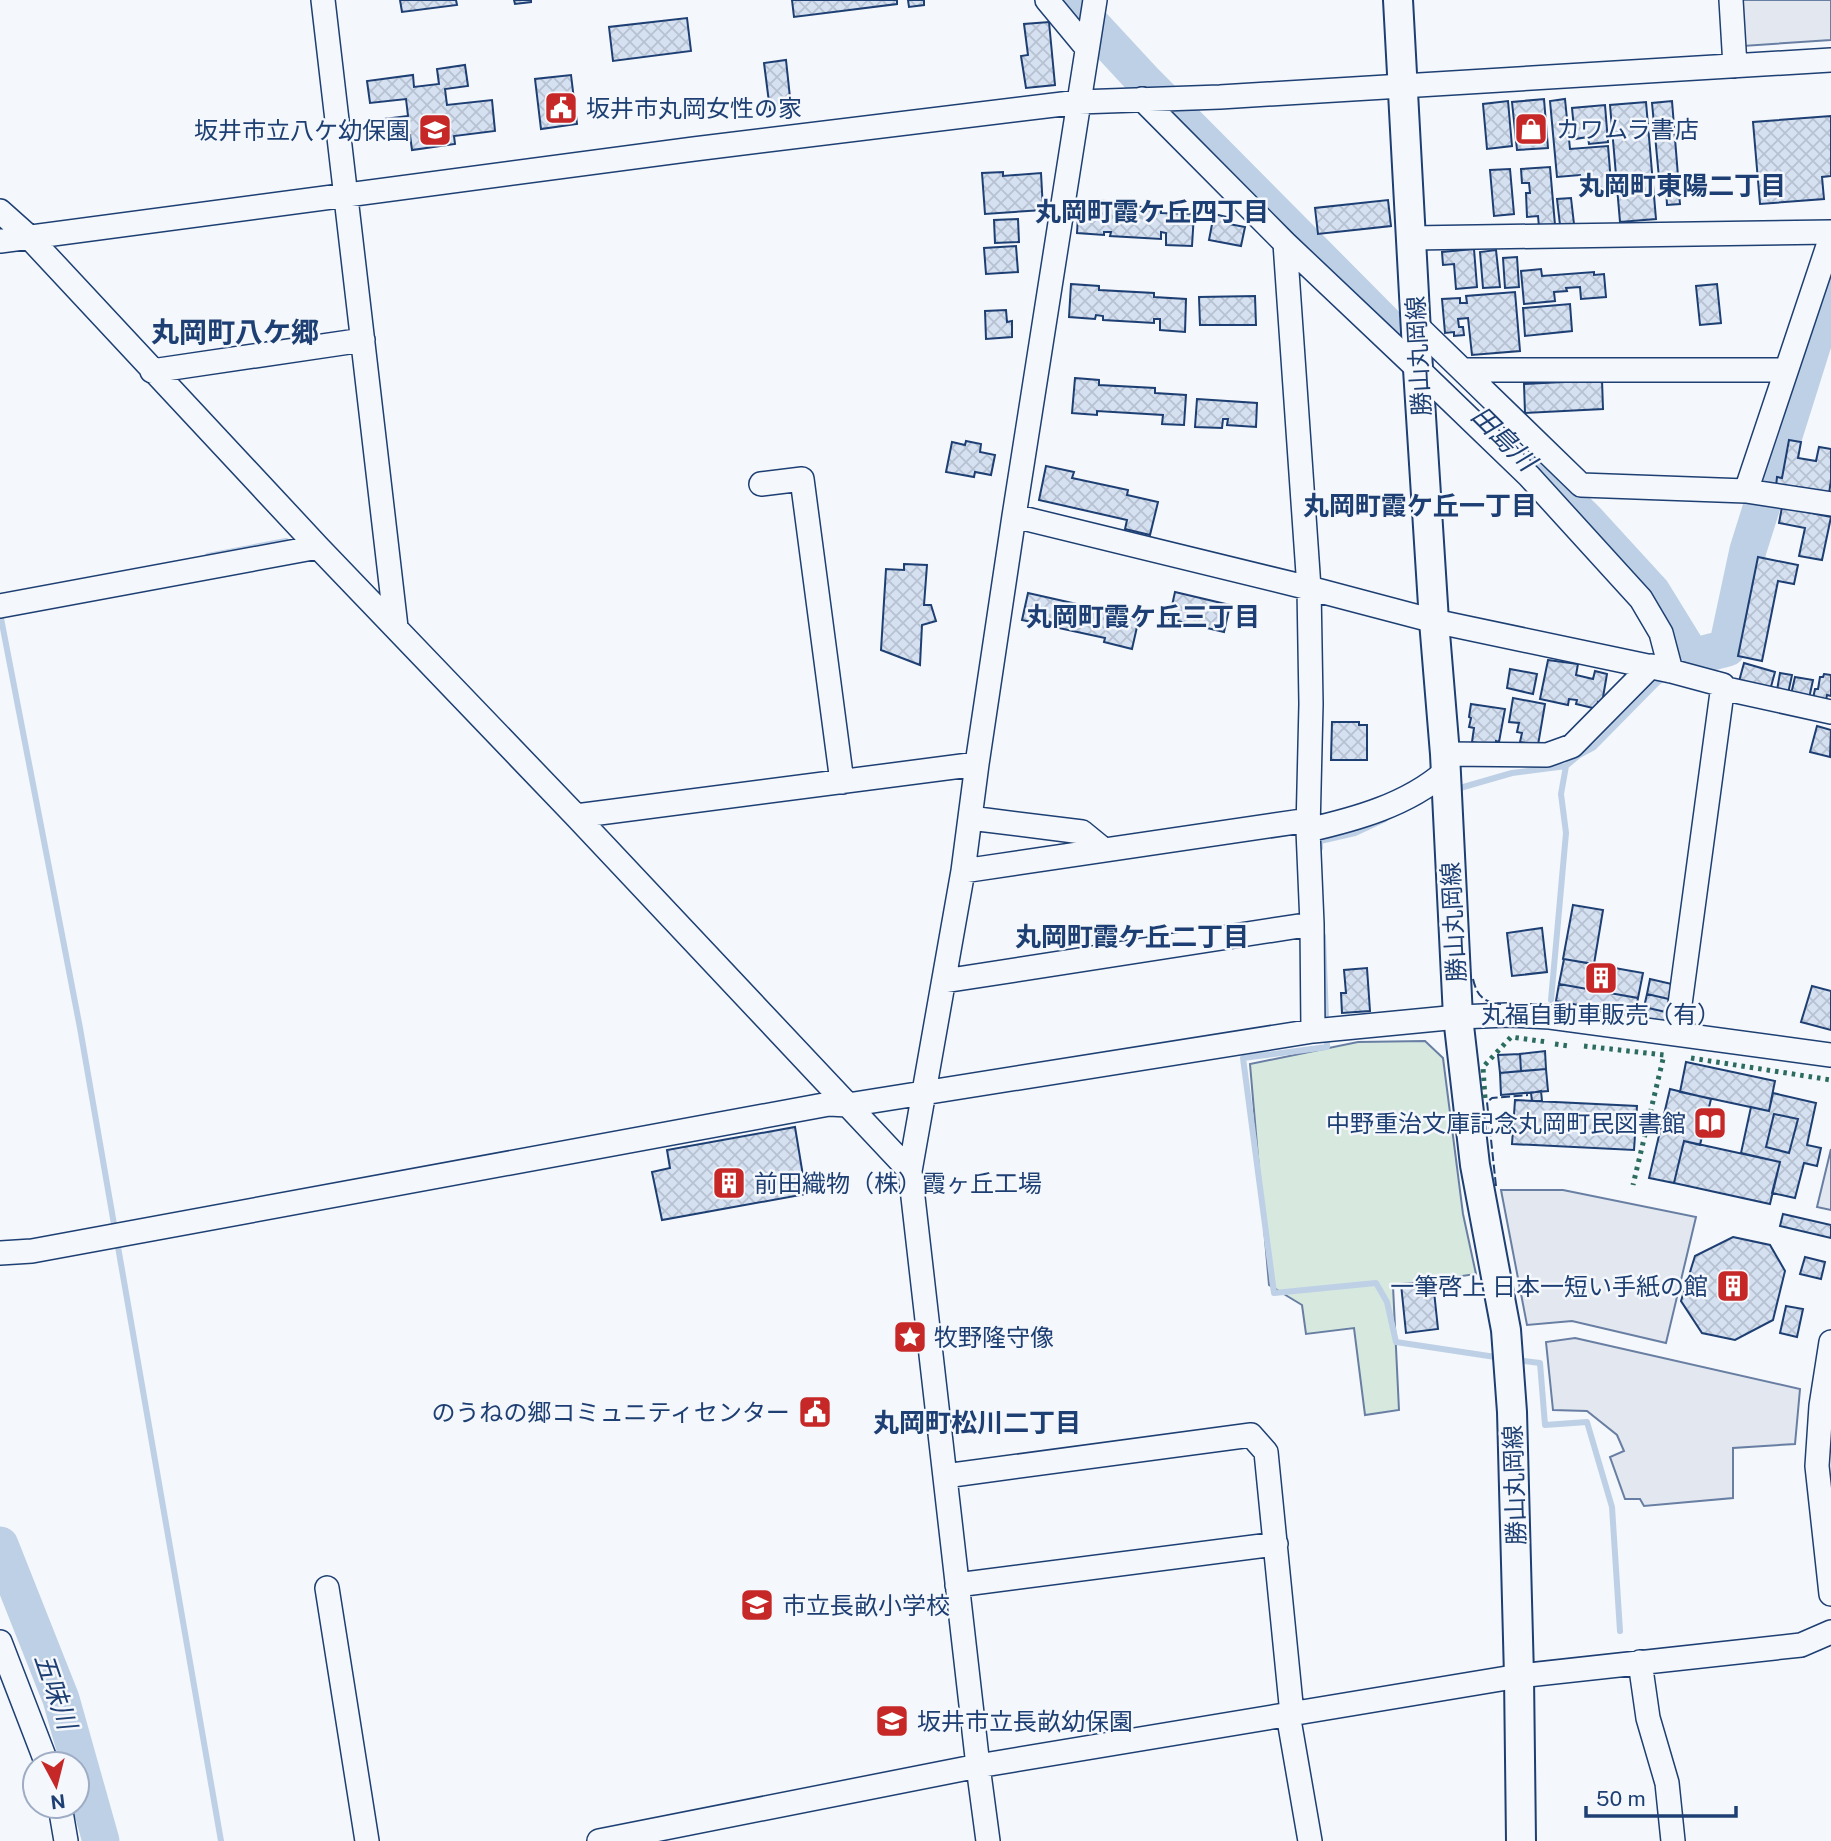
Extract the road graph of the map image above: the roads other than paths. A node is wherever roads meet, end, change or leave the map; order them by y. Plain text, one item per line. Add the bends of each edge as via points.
1 (323, 0) edge
2 (1046, 0) edge
3 (1095, 0) edge
4 (1398, 0) edge
5 (1731, 0) edge
6 (1086, 47) junction
7 (1831, 60) edge
8 (1735, 66) junction
9 (1403, 85) junction
10 (1142, 99) junction
11 (1079, 102) junction
12 (346, 194) junction
13 (0, 211) edge
14 (1831, 235) edge
15 (28, 236) junction
16 (1411, 238) junction
17 (0, 241) edge
18 (1285, 243) junction
19 (1416, 325) junction
20 (363, 341) junction
21 (1418, 369) junction
22 (1464, 370) junction
23 (1786, 370) junction
24 (152, 371) junction
25 (761, 484) dead end
26 (1746, 491) junction
27 (1831, 504) edge
28 (1013, 516) junction
29 (318, 547) junction
30 (1309, 588) junction
31 (0, 606) edge
32 (1434, 621) junction
33 (396, 627) junction
34 (1661, 668) junction
35 (1722, 688) junction
36 (1831, 712) edge
37 (1445, 763) junction
38 (977, 764) junction
39 (842, 782) junction
40 (576, 816) junction
41 (970, 818) junction
42 (1308, 825) junction
43 (1104, 850) junction
44 (963, 871) junction
45 (1312, 924) junction
46 (944, 981) junction
47 (1458, 1017) junction
48 (1312, 1031) junction
49 (1676, 1034) junction
50 (1831, 1055) edge
51 (925, 1091) junction
52 (848, 1105) junction
53 (911, 1171) junction
54 (0, 1253) edge
55 (1831, 1342) edge
56 (945, 1476) junction
57 (1276, 1544) junction
58 (957, 1585) junction
59 (327, 1588) dead end
60 (1831, 1594) edge
61 (1831, 1632) edge
62 (0, 1642) edge
63 (1640, 1662) junction
64 (1519, 1676) junction
65 (1290, 1714) junction
66 (42, 1750) edge
67 (978, 1766) junction
68 (62, 1820) edge
69 (626, 1838) edge
70 (66, 1841) edge
71 (367, 1841) edge
72 (599, 1841) edge
73 (988, 1841) edge
74 (1310, 1841) edge
75 (1521, 1841) edge
76 (1673, 1841) edge

1 - 12 street
2 - 6 street
3 - 6 street
4 - 9 main road, 勝山丸岡線
5 - 8 street
6 - 11 street
7 - 8 street
8 - 9 street
9 - 10 street
9 - 16 main road, 勝山丸岡線
10 - 11 street
10 - 18 street
11 - 12 street
11 - 28 street
12 - 15 street
12 - 20 street
13 - 15 street
14 - 16 street
14 - 23 street
15 - 17 street
15 - 24 street
16 - 19 main road, 勝山丸岡線
18 - 21 street
18 - 30 street
19 - 21 main road, 勝山丸岡線
19 - 22 street
20 - 24 street
20 - 33 street
21 - 32 main road, 勝山丸岡線
21 - 34 street via 1529,476 1641,599 1661,633
22 - 23 street
22 - 26 street via 1581,485
23 - 26 street
24 - 29 street
25 - 39 street via 802,479
26 - 27 street
28 - 30 street
28 - 38 street
29 - 31 street
29 - 33 street
30 - 32 street
30 - 42 street
32 - 34 street
32 - 37 main road, 勝山丸岡線
33 - 40 street
34 - 35 street
34 - 37 street via 1561,751
35 - 36 street
35 - 49 street
37 - 42 street via 1435,781 1402,800 1359,817
37 - 47 main road, 勝山丸岡線
38 - 39 street
38 - 41 street
39 - 40 street
40 - 52 street
41 - 43 street via 1082,832
41 - 44 street
42 - 43 street
42 - 45 street
43 - 44 street
44 - 46 street
45 - 46 street
45 - 48 street
46 - 51 street
47 - 48 street
47 - 49 street via 1550,1017
47 - 64 main road, 勝山丸岡線 via 1475,1166 1506,1330
48 - 51 street
49 - 50 street
51 - 52 street
51 - 53 street
52 - 53 street
52 - 54 street via 829,1104 32,1251
53 - 56 street
55 - 60 street via 1817,1466
56 - 57 street via 1251,1434 1266,1452
56 - 58 street
57 - 58 street
57 - 65 street
58 - 67 street
59 - 71 street
61 - 63 street via 1801,1645
62 - 66 street
63 - 64 street
63 - 76 street via 1648,1718 1668,1783
64 - 65 street
64 - 75 main road, 勝山丸岡線
65 - 67 street
65 - 74 street
67 - 69 street
67 - 73 street
68 - 70 street
69 - 72 street

